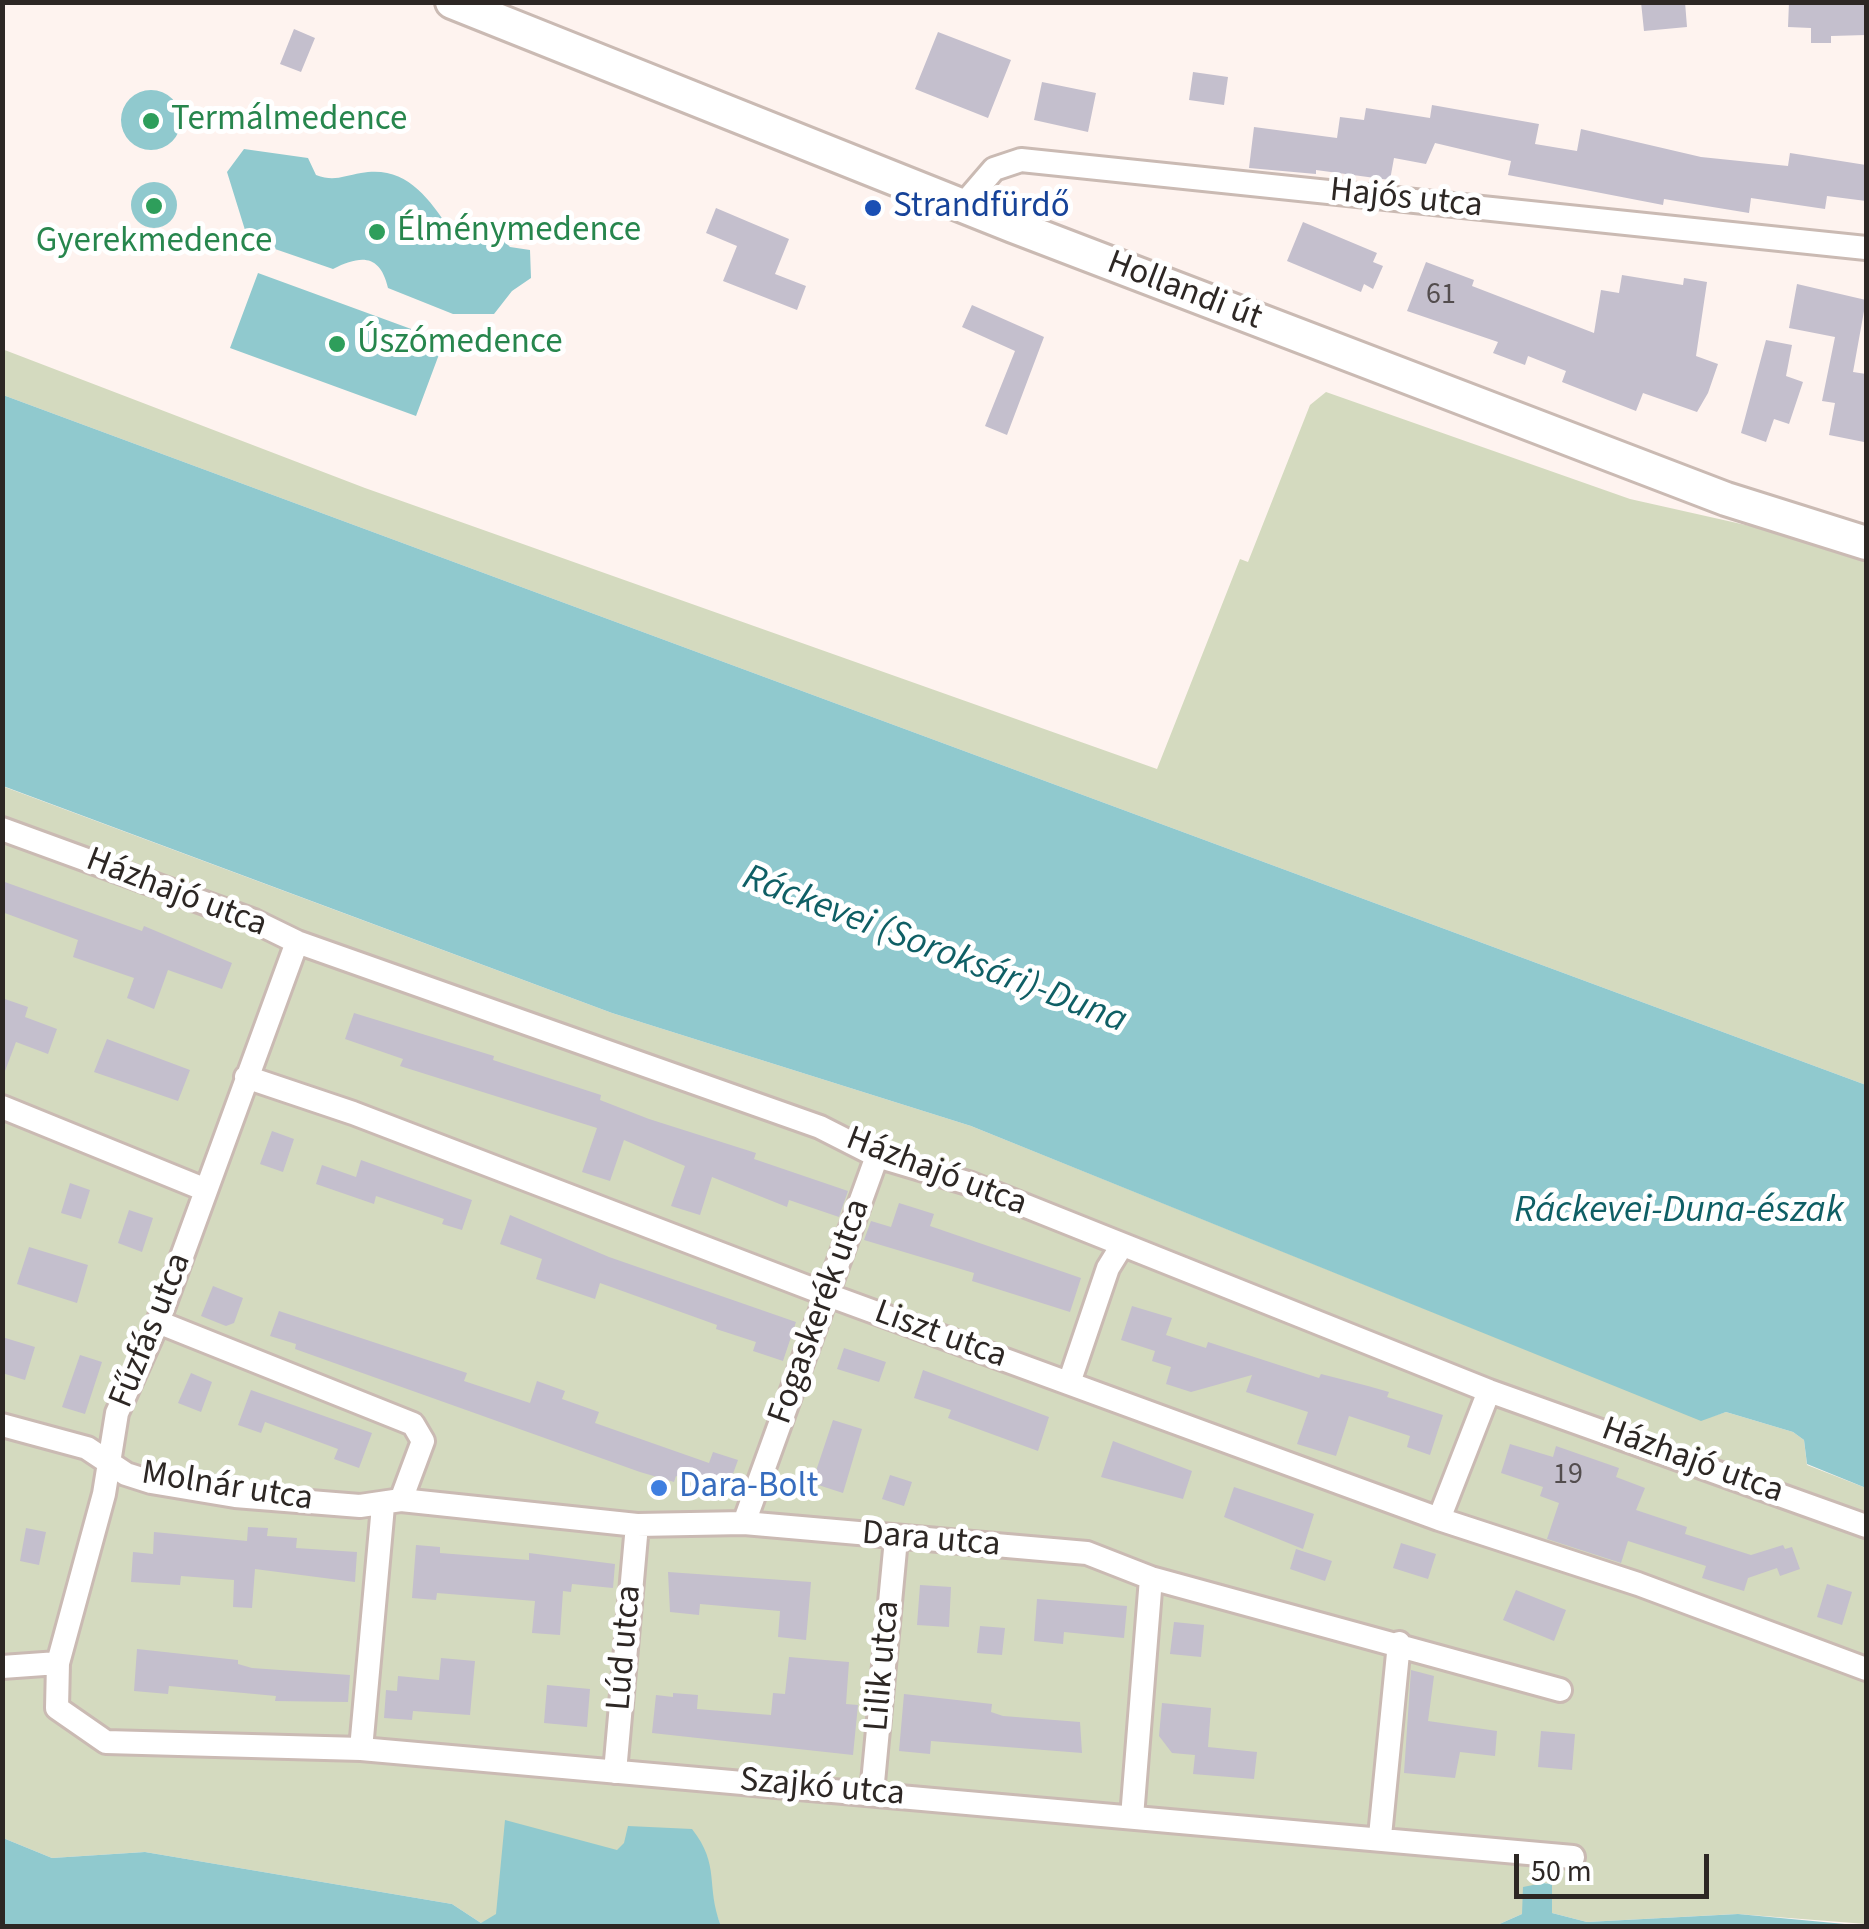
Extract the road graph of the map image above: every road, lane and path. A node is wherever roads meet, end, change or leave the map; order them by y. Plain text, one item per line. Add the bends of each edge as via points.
1 (452, 2) edge
2 (963, 205) junction
3 (1866, 248) edge
4 (1866, 543) edge
5 (2, 828) edge
6 (297, 942) junction
7 (246, 1077) junction
8 (2, 1107) edge
9 (877, 1156) junction
10 (206, 1190) junction
11 (1121, 1247) junction
12 (828, 1295) junction
13 (158, 1322) junction
14 (1069, 1383) junction
15 (1488, 1390) junction
16 (2, 1424) edge
17 (108, 1460) junction
18 (392, 1503) junction
19 (1439, 1518) junction
20 (744, 1523) junction
21 (638, 1525) junction
22 (1866, 1526) edge
23 (896, 1539) junction
24 (1150, 1578) junction
25 (1399, 1643) junction
26 (58, 1663) junction
27 (2, 1666) edge
28 (1866, 1668) edge
29 (1560, 1690) dead end
30 (76, 1724) joint
31 (361, 1749) junction
32 (615, 1772) junction
33 (872, 1794) junction
34 (1132, 1817) junction
35 (1380, 1836) junction
36 (1573, 1857) dead end

1 - 2 street, Hollandi út
2 - 3 street, Hajós utca via 994,169 1021,160
2 - 4 street, Hollandi út via 1726,499
5 - 6 street, Házhajó utca
6 - 7 street, Fűzfás utca
6 - 9 street, Házhajó utca via 820,1127
7 - 10 street, Fűzfás utca
7 - 12 street, Liszt utca
8 - 10 street
9 - 11 street, Házhajó utca via 970,1184
9 - 12 street, Fogaskerék utca
10 - 13 street, Fűzfás utca
11 - 14 street
11 - 15 street, Házhajó utca
12 - 14 street, Liszt utca
12 - 20 street, Fogaskerék utca
13 - 17 street, Fűzfás utca via 117,1413
13 - 18 street via 414,1424 423,1441
14 - 19 street, Liszt utca
15 - 19 street
15 - 22 street, Házhajó utca
16 - 17 street, Molnár utca
17 - 18 street, Molnár utca via 126,1474 236,1496
17 - 26 street, Fűzfás utca
18 - 21 street, Dara utca
18 - 31 street
19 - 28 street, Liszt utca
20 - 21 street, Dara utca
20 - 23 street, Dara utca
21 - 32 street, Lúd utca
23 - 24 street, Dara utca via 1086,1553
23 - 33 street, Lilik utca
24 - 25 street, Dara utca
24 - 34 street
25 - 29 street, Dara utca
25 - 35 street
26 - 27 street
26 - 30 street, Fűzfás utca via 57,1708
30 - 31 street, Szajkó utca via 106,1742
31 - 32 street, Szajkó utca
32 - 33 street, Szajkó utca
33 - 34 street, Szajkó utca
34 - 35 street, Szajkó utca
35 - 36 street, Szajkó utca

